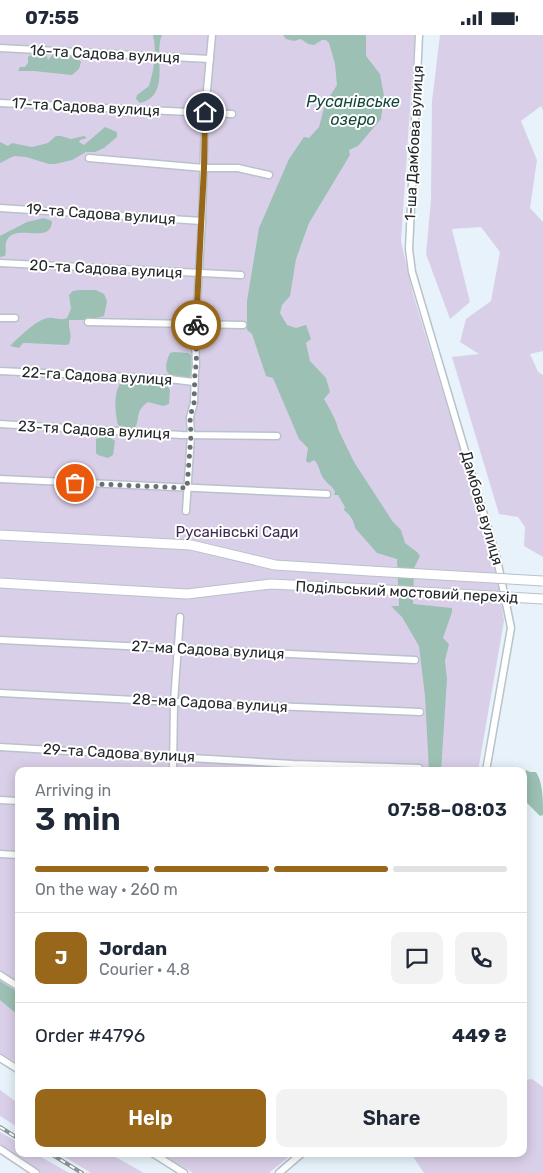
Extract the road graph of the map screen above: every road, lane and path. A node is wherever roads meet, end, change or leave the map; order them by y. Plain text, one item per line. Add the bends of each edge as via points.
1 (212, 35) edge
2 (419, 36) edge
3 (0, 48) edge
4 (210, 59) junction
5 (0, 103) edge
6 (205, 112) junction
7 (232, 114) dead end
8 (89, 158) dead end
9 (204, 168) junction
10 (269, 175) dead end
11 (0, 208) edge
12 (202, 221) junction
13 (409, 249) joint
14 (0, 263) edge
15 (199, 274) junction
16 (241, 275) dead end
17 (0, 317) edge
18 (15, 318) dead end
19 (88, 322) dead end
20 (196, 325) junction
21 (244, 325) dead end
22 (0, 371) edge
23 (194, 382) junction
24 (0, 424) edge
25 (191, 435) junction
26 (277, 436) dead end
27 (0, 479) edge
28 (187, 488) junction
29 (326, 494) dead end
30 (186, 511) dead end
31 (0, 535) edge
32 (543, 581) edge
33 (0, 583) edge
34 (543, 599) edge
35 (180, 617) dead end
36 (0, 640) edge
37 (178, 649) junction
38 (415, 660) dead end
39 (0, 693) edge
40 (174, 702) junction
41 (420, 712) dead end
42 (0, 747) edge
43 (173, 756) junction
44 (172, 767) edge
45 (388, 767) edge
46 (487, 767) edge
47 (0, 800) edge
48 (15, 801) edge
49 (0, 854) edge
50 (15, 855) edge
51 (0, 975) edge
52 (15, 984) edge
53 (0, 1058) edge
54 (15, 1067) edge
55 (0, 1149) edge
56 (159, 1157) edge
57 (298, 1157) edge
58 (36, 1173) edge
59 (184, 1173) edge
60 (279, 1173) edge

1 - 4 street
2 - 13 street, 1-ша Дамбова вулиця
3 - 4 street, 16-та Садова вулиця
4 - 6 street
5 - 6 street, 17-та Садова вулиця
6 - 7 street, 17-та Садова вулиця
6 - 9 street
8 - 9 street
9 - 10 street via 238,168
9 - 12 street
11 - 12 street, 19-та Садова вулиця
12 - 15 street
13 - 46 street, Дамбова вулиця via 412,273 497,559 511,627
14 - 15 street, 20-та Садова вулиця
15 - 16 street, 20-та Садова вулиця
15 - 20 street
17 - 18 street
19 - 20 street
20 - 21 street
20 - 23 street
22 - 23 street, 22-га Садова вулиця
23 - 25 street
24 - 25 street, 23-тя Садова вулиця
25 - 26 street, 23-тя Садова вулиця
25 - 28 street
27 - 28 street
28 - 29 street
28 - 30 street
31 - 32 main road, Подільський мостовий перехід, bridge via 191,545 275,565
33 - 34 main road, Подільський мостовий перехід, bridge via 187,594 271,584
35 - 37 street
36 - 37 street, 27-ма Садова вулиця
37 - 38 street, 27-ма Садова вулиця
37 - 40 street
39 - 40 street, 28-ма Садова вулиця
40 - 41 street, 28-ма Садова вулиця
40 - 43 street
42 - 43 street, 29-та Садова вулиця
43 - 44 street
43 - 45 street, 29-та Садова вулиця
47 - 48 street
49 - 50 street
51 - 52 street
53 - 54 street
55 - 58 street
56 - 59 street
57 - 60 street

